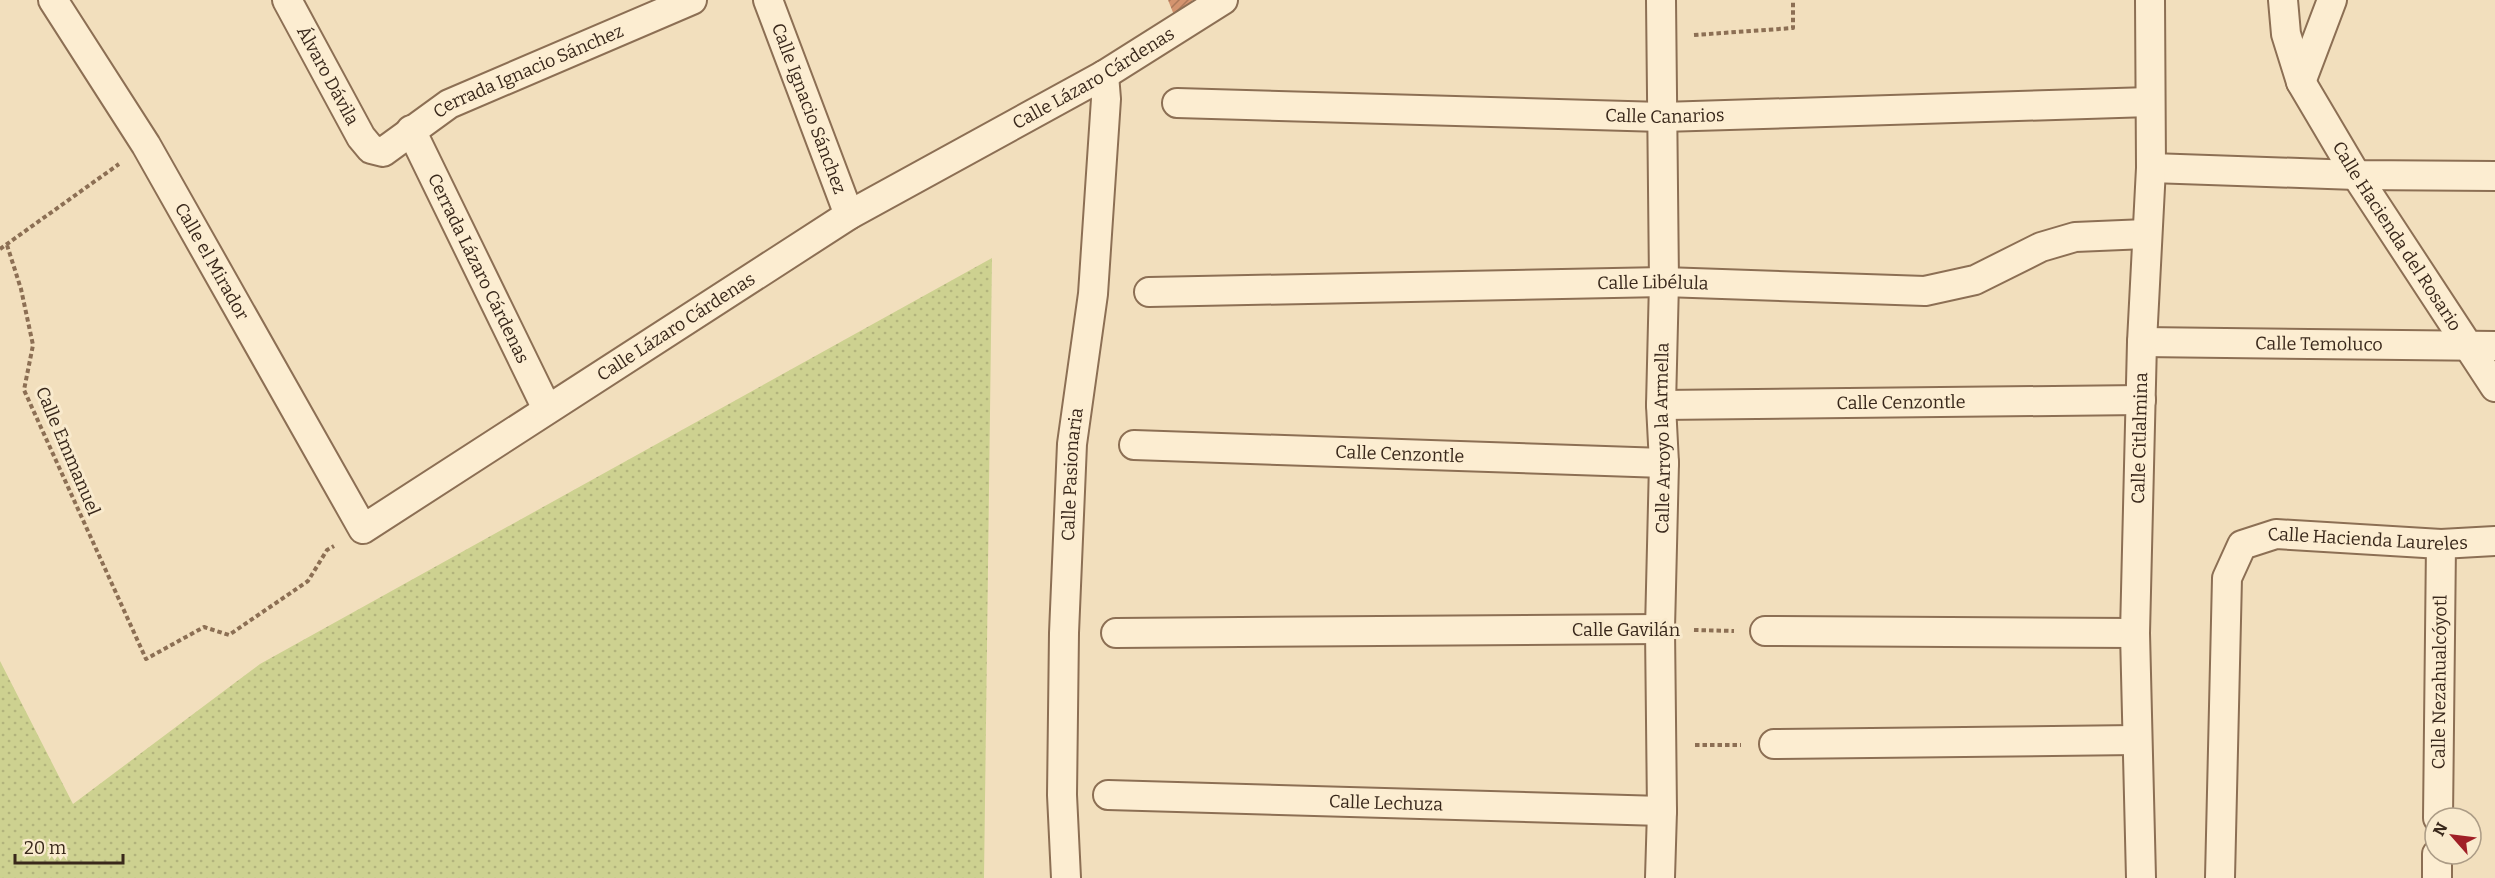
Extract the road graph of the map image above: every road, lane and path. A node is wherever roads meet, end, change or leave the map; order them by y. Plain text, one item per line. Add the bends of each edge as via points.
1 (53, 0) edge
2 (287, 0) edge
3 (692, 0) edge
4 (768, 0) edge
5 (1223, 0) edge
6 (1661, 0) edge
7 (1793, 0) edge
8 (2150, 0) edge
9 (2283, 0) edge
10 (2332, 0) edge
11 (1661, 37) junction
12 (1104, 75) junction
13 (2301, 82) junction
14 (1177, 102) dead end
15 (2150, 102) junction
16 (1662, 117) junction
17 (411, 130) junction
18 (146, 145) junction
19 (371, 149) joint
20 (2151, 168) junction
21 (2356, 175) junction
22 (2495, 176) edge
23 (849, 215) junction
24 (2146, 234) junction
25 (7, 245) junction
26 (0, 249) edge
27 (1664, 282) junction
28 (1149, 292) dead end
29 (2142, 342) junction
30 (2482, 346) edge
31 (2495, 387) edge
32 (2141, 400) junction
33 (1661, 405) junction
34 (547, 409) junction
35 (1134, 445) dead end
36 (1664, 463) junction
37 (363, 529) junction
38 (2495, 541) edge
39 (2441, 544) junction
40 (1660, 629) junction
41 (1765, 631) joint
42 (1116, 633) dead end
43 (2135, 633) junction
44 (2136, 740) junction
45 (1774, 744) joint
46 (1661, 745) junction
47 (1108, 795) dead end
48 (2438, 806) edge
49 (1662, 811) junction
50 (1066, 878) edge
51 (1660, 878) edge
52 (2141, 878) edge
53 (2220, 878) edge

1 - 18 street, Calle el Mirador
2 - 19 street, Álvaro Dávila
3 - 17 street, Cerrada Ignacio Sánchez via 449,104
4 - 23 street, Calle Ignacio Sánchez
5 - 12 street, Calle Lázaro Cárdenas
6 - 11 street, Calle Arroyo la Armella
7 - 11 path via 1793,28
8 - 15 street, Calle Citlalmina
9 - 13 street, Calle Hacienda del Rosario via 2286,33
10 - 13 street
11 - 16 street, Calle Arroyo la Armella
12 - 23 street, Calle Lázaro Cárdenas
12 - 50 street, Calle Pasionaria via 1106,99 1093,294 1072,444 1064,633 1062,795
13 - 21 street, Calle Hacienda del Rosario
14 - 16 street, Calle Canarios
15 - 16 street, Calle Canarios
15 - 20 street, Calle Citlalmina
16 - 27 street, Calle Arroyo la Armella
17 - 19 street, Cerrada Ignacio Sánchez via 383,152
17 - 34 street, Cerrada Lázaro Cárdenas
18 - 25 path
18 - 37 street, Calle el Mirador
20 - 21 street
20 - 24 street, Calle Citlalmina
21 - 22 street
21 - 30 street, Calle Hacienda del Rosario
23 - 34 street, Calle Lázaro Cárdenas
24 - 27 street, Calle Libélula via 2075,237 2040,247 1975,280 1925,291
24 - 29 street, Calle Citlalmina
25 - 26 path
25 - 37 path, Calle Emmanuel via 33,345 24,390 146,659 204,627 229,635 308,581 327,550
27 - 28 street, Calle Libélula
27 - 33 street, Calle Arroyo la Armella
29 - 30 street, Calle Temoluco
29 - 32 street, Calle Citlalmina
30 - 31 street, Calle Hacienda del Rosario
32 - 33 street, Calle Cenzontle
32 - 43 street, Calle Citlalmina
33 - 36 street, Calle Arroyo la Armella
34 - 37 street, Calle Lázaro Cárdenas
35 - 36 street, Calle Cenzontle
36 - 40 street, Calle Arroyo la Armella
38 - 39 street, Calle Hacienda Laureles
39 - 48 street, Calle Nezahualcóyotl
39 - 53 street, Calle Hacienda Laureles via 2276,534 2242,545 2227,578
40 - 41 path, Calle Gavilán
40 - 42 street, Calle Gavilán
40 - 46 street, Calle Arroyo la Armella
41 - 43 street
43 - 44 street, Calle Citlalmina
44 - 45 street
44 - 52 street, Calle Citlalmina
45 - 46 path
46 - 49 street, Calle Arroyo la Armella
47 - 49 street, Calle Lechuza
49 - 51 street, Calle Arroyo la Armella

